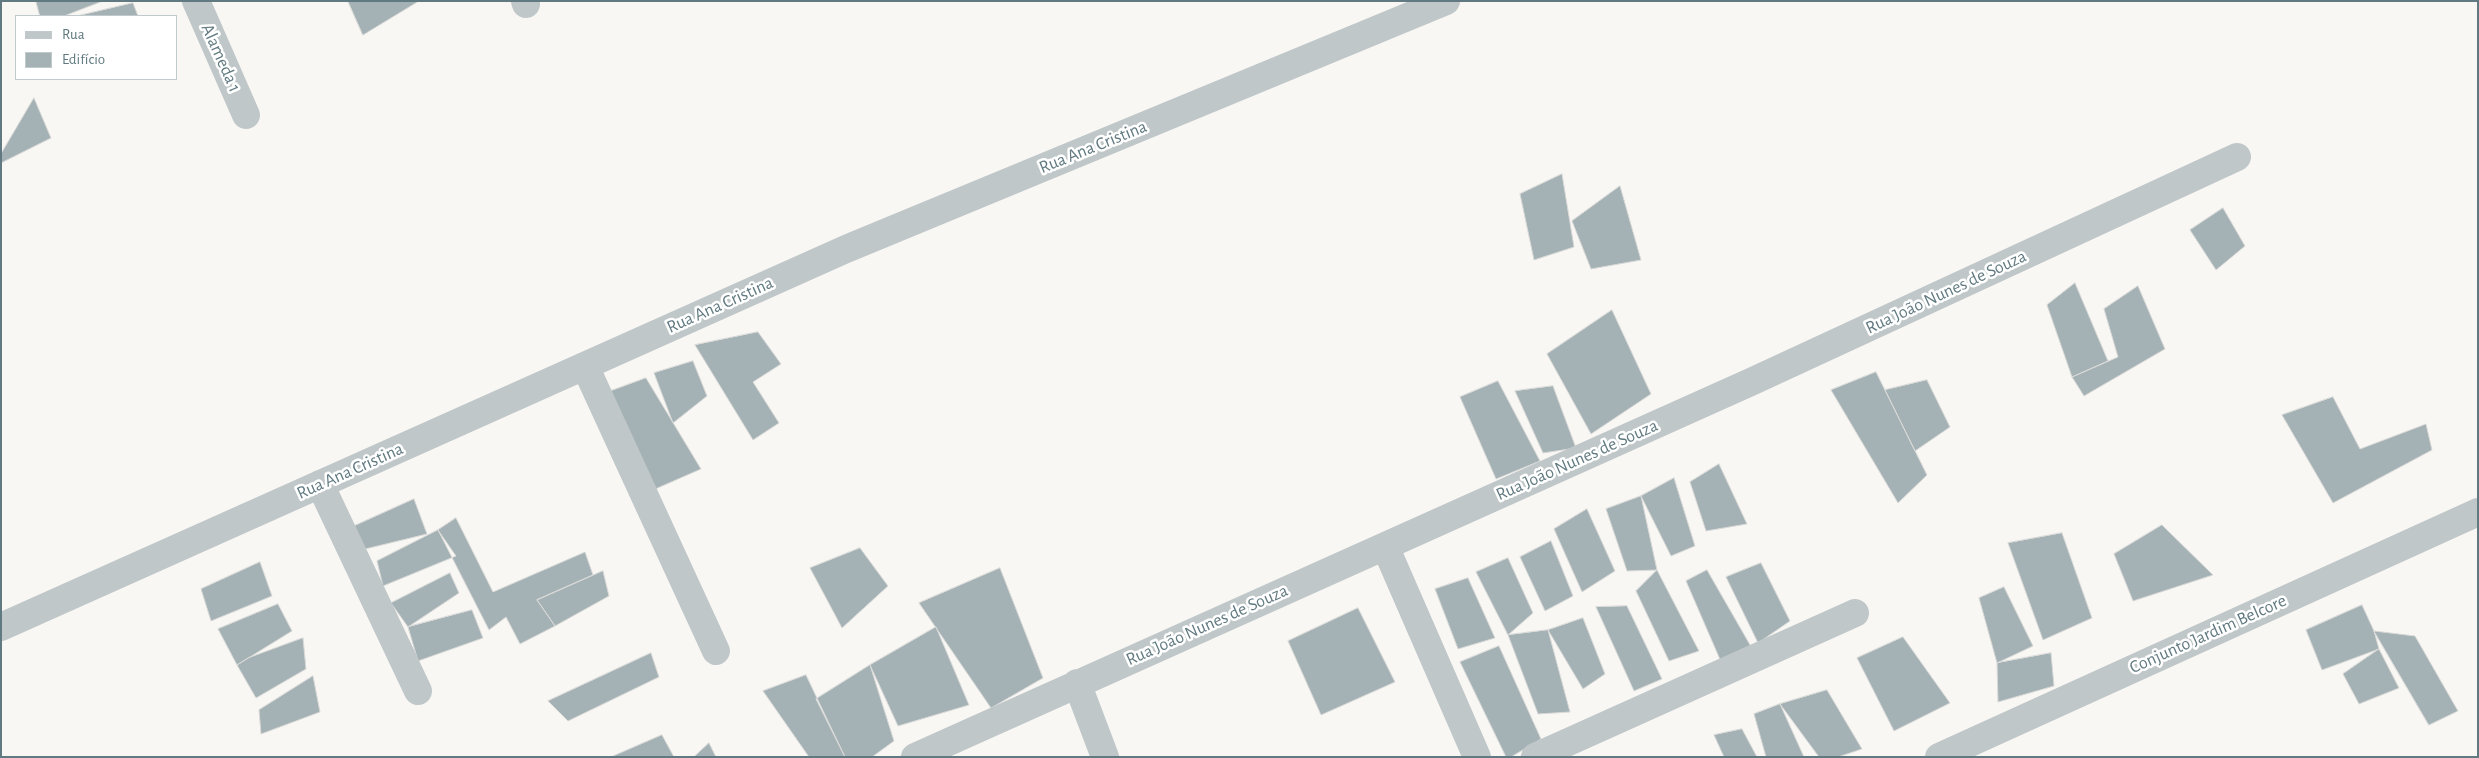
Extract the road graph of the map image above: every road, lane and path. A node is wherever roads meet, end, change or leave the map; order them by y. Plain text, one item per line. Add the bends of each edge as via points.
1 (196, 1) edge
2 (1446, 1) edge
3 (246, 115) dead end
4 (2237, 157) dead end
5 (585, 366) junction
6 (320, 484) junction
7 (2478, 512) edge
8 (1385, 546) junction
9 (1855, 613) dead end
10 (1, 627) edge
11 (716, 651) dead end
12 (1077, 683) junction
13 (418, 691) dead end
14 (915, 757) edge
15 (1105, 757) edge
16 (1477, 757) edge
17 (1535, 757) edge
18 (1940, 757) edge

1 - 3 street, Alameda 1
2 - 5 street, Rua Ana Cristina via 846,249
4 - 8 street, Rua João Nunes de Souza via 1753,382
5 - 6 street, Rua Ana Cristina
5 - 11 street
6 - 10 street, Rua Ana Cristina
6 - 13 street
7 - 18 street, Conjunto Jardim Belcore
8 - 12 street, Rua João Nunes de Souza
8 - 16 street
9 - 17 street
12 - 14 street, Rua João Nunes de Souza
12 - 15 street

